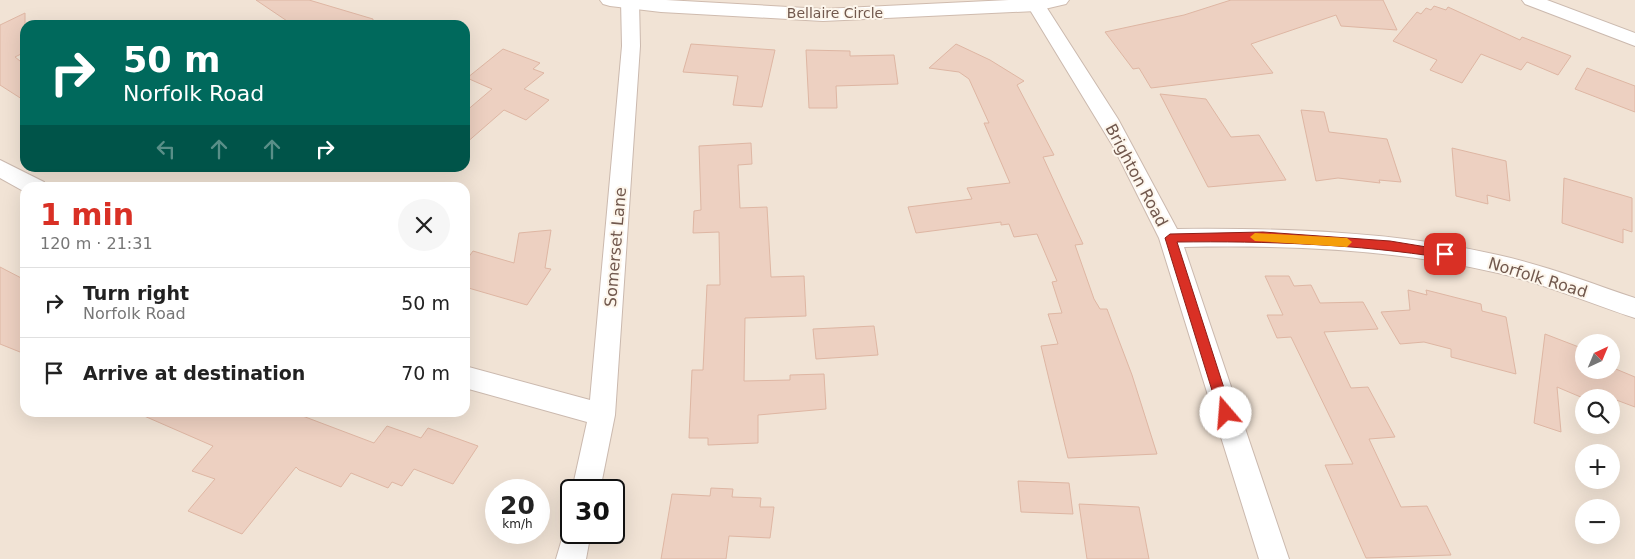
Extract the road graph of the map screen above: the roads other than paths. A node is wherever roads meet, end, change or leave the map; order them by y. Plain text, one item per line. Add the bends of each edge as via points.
1 (1059, 0) edge
2 (1531, 0) edge
3 (623, 1) edge
4 (1036, 4) junction
5 (1635, 40) edge
6 (0, 168) edge
7 (25, 182) edge
8 (1170, 238) junction
9 (1635, 308) edge
10 (470, 378) edge
11 (602, 415) junction
12 (588, 479) edge
13 (574, 544) edge
14 (571, 559) edge
15 (1274, 559) edge

1 - 4 street, Bellaire Circle
2 - 5 street
3 - 4 street, Bellaire Circle via 823,15
3 - 11 street, Somerset Lane via 631,46
4 - 8 street, Brighton Road via 1148,189
6 - 7 street
8 - 9 street, Norfolk Road via 1263,237 1390,246 1481,260
8 - 15 street, Brighton Road
10 - 11 street
11 - 12 street, Somerset Lane
13 - 14 street

